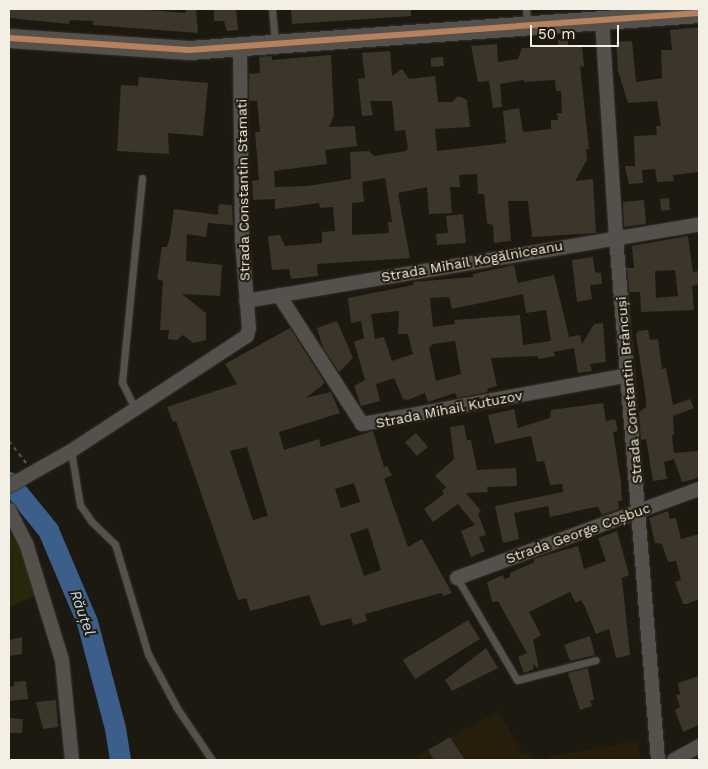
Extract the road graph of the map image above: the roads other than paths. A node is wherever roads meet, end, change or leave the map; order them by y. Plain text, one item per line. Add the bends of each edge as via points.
1 (272, 9) edge
2 (699, 13) edge
3 (527, 18) edge
4 (602, 20) junction
5 (9, 38) edge
6 (275, 43) junction
7 (240, 47) junction
8 (142, 178) dead end
9 (699, 224) edge
10 (616, 236) junction
11 (279, 295) junction
12 (246, 301) junction
13 (628, 375) junction
14 (135, 409) junction
15 (71, 451) junction
16 (9, 486) edge
17 (699, 489) edge
18 (638, 509) junction
19 (9, 510) edge
20 (457, 578) joint
21 (596, 660) dead end
22 (699, 746) edge
23 (72, 760) edge
24 (212, 760) edge
25 (658, 760) edge
26 (674, 760) edge

1 - 6 lane
2 - 4 street
3 - 4 street
3 - 6 street
4 - 10 street, Strada Constantin Brâncuși
5 - 7 street via 119,47
6 - 7 street
7 - 12 street, Strada Constantin Stamati via 242,241
8 - 14 lane via 122,382
9 - 10 street, Strada Mihail Kogălniceanu
10 - 11 street, Strada Mihail Kogălniceanu
10 - 13 street, Strada Constantin Brâncuși
11 - 12 street, Strada Mihail Kogălniceanu
11 - 13 street, Strada Mihail Kutuzov via 362,424
12 - 14 street, Strada Constantin Stamati via 248,333 237,344
13 - 18 street, Strada Constantin Brâncuși
14 - 15 street
15 - 16 street
15 - 24 lane via 80,505 115,544 148,654 177,708
17 - 18 street, Strada George Coșbuc
18 - 20 street, Strada George Coșbuc
18 - 25 street, Strada Constantin Brâncuși
19 - 23 street via 32,561 62,660
20 - 21 lane via 517,680
22 - 26 street

